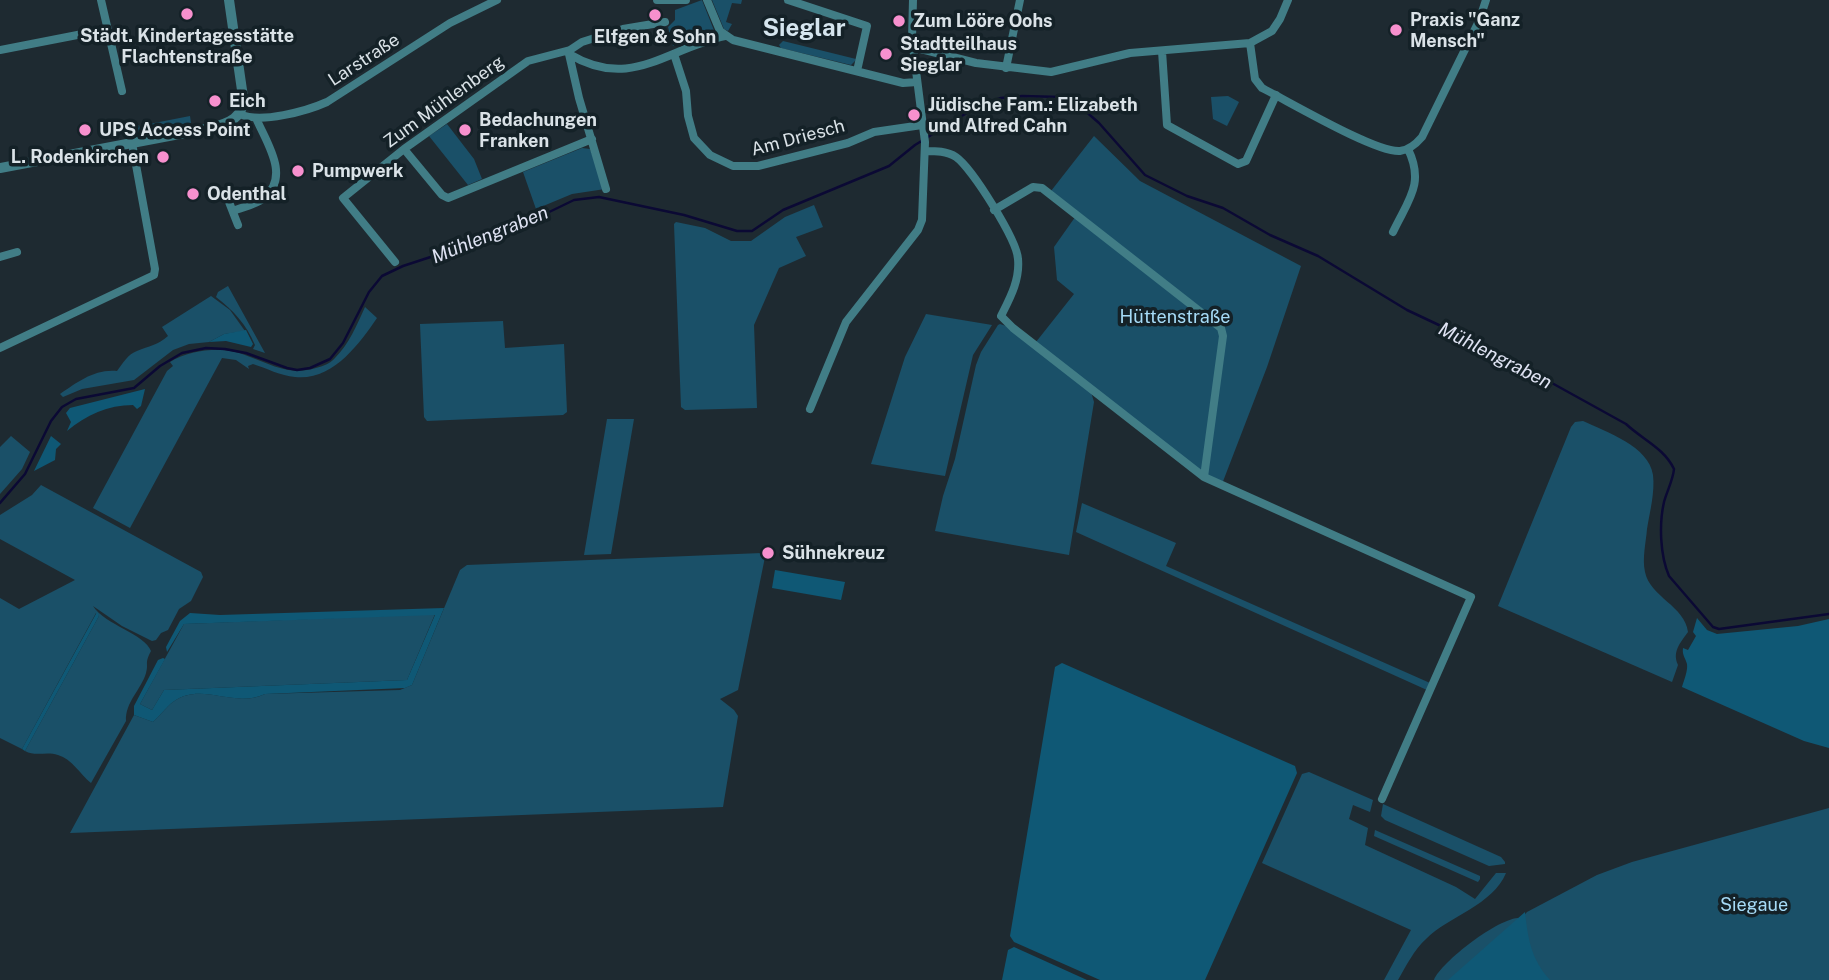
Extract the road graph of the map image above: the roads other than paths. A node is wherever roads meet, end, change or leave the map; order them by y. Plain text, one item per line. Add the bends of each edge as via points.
1 (101, 0) edge
2 (229, 0) edge
3 (496, 0) edge
4 (657, 0) edge
5 (686, 0) edge
6 (707, 0) edge
7 (788, 0) edge
8 (913, 0) edge
9 (1020, 0) edge
10 (1288, 0) edge
11 (1486, 0) edge
12 (665, 22) dead end
13 (108, 29) junction
14 (725, 36) junction
15 (1250, 43) junction
16 (913, 47) junction
17 (0, 51) edge
18 (1162, 51) junction
19 (570, 52) junction
20 (674, 54) junction
21 (1006, 68) junction
22 (857, 71) junction
23 (917, 82) junction
24 (122, 91) dead end
25 (1276, 95) junction
26 (240, 114) junction
27 (256, 118) junction
28 (923, 138) junction
29 (592, 139) junction
30 (131, 143) junction
31 (404, 149) junction
32 (1408, 149) junction
33 (0, 168) edge
34 (606, 189) dead end
35 (229, 202) dead end
36 (994, 210) junction
37 (233, 211) junction
38 (238, 225) dead end
39 (1393, 232) dead end
40 (17, 252) dead end
41 (0, 257) edge
42 (395, 262) dead end
43 (0, 348) edge
44 (810, 409) dead end
45 (1204, 477) junction
46 (1382, 799) dead end

1 - 13 street
2 - 26 street via 243,97
3 - 27 street, Larstraße via 450,23 327,102
4 - 5 street
6 - 14 street
7 - 22 street via 867,26
8 - 16 street
9 - 21 street
10 - 15 street via 1272,31
11 - 32 street via 1422,137
12 - 19 street, Zum Mühlenberg via 623,29 582,42
13 - 17 street
13 - 24 street
14 - 20 street
14 - 22 street
15 - 18 street
15 - 25 street via 1255,79
16 - 21 street
16 - 23 street
18 - 21 street via 1130,53 1051,72
18 - 25 street via 1167,125 1238,164 1246,161
19 - 20 street via 589,65 612,70 630,69
19 - 29 street
19 - 31 street, Zum Mühlenberg via 528,61
20 - 28 street, Am Driesch via 694,138 710,155 733,166 758,166 874,132
22 - 23 street via 903,83
23 - 28 street
25 - 32 street via 1378,147
26 - 27 street, Larstraße
26 - 30 street via 211,128
27 - 37 street via 274,156 276,175 265,197
28 - 36 street via 962,161
28 - 44 street via 921,226 846,322
29 - 31 street via 448,198
29 - 34 street
30 - 33 street
30 - 43 street via 154,275
31 - 42 street, Zum Mühlenberg via 343,198
32 - 39 street via 1416,184
35 - 37 street
36 - 45 street via 1018,258 1018,277 1001,316
36 - 45 street via 1033,187 1042,188 1221,328
37 - 38 street
40 - 41 street
45 - 46 street via 1471,597

